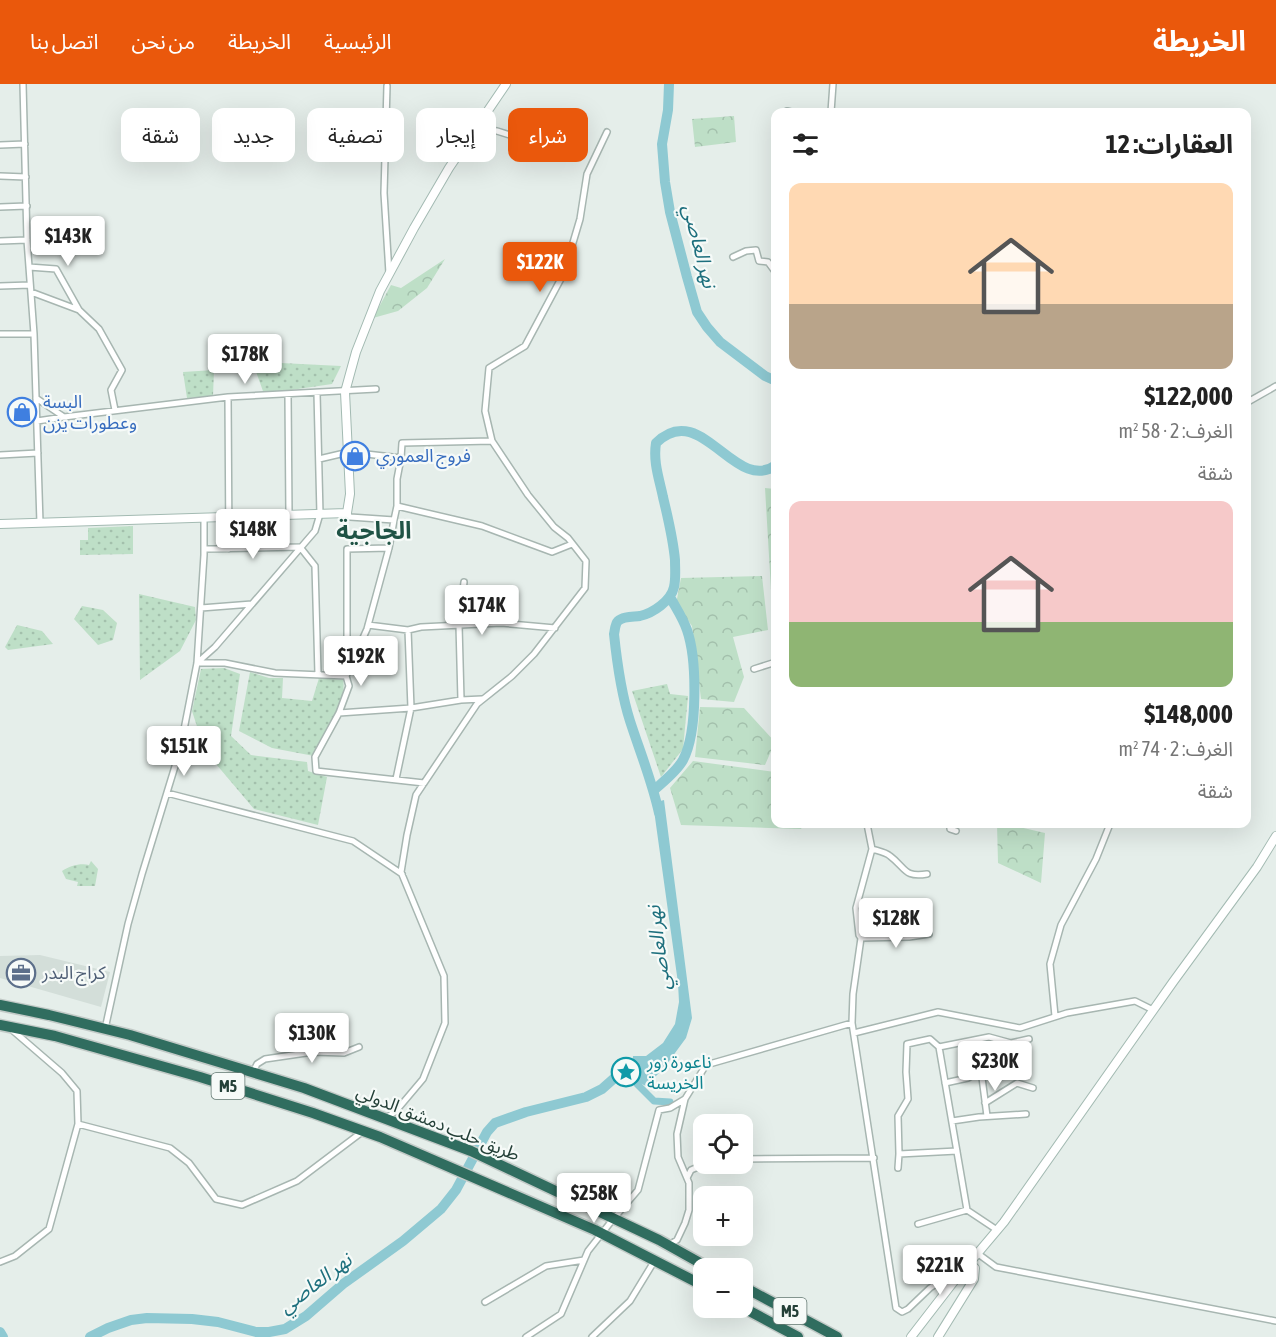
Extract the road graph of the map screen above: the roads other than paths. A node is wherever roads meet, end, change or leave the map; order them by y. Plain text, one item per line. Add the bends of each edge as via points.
1 (23, 84) edge
2 (506, 84) edge
3 (833, 84) edge
4 (387, 86) dead end
5 (490, 108) edge
6 (831, 108) edge
7 (606, 132) dead end
8 (25, 144) junction
9 (0, 145) edge
10 (452, 162) edge
11 (0, 176) edge
12 (26, 177) junction
13 (27, 206) junction
14 (0, 207) edge
15 (27, 240) junction
16 (0, 241) edge
17 (732, 257) dead end
18 (771, 265) edge
19 (29, 267) junction
20 (389, 273) junction
21 (30, 285) junction
22 (0, 286) edge
23 (31, 292) junction
24 (79, 310) junction
25 (0, 334) edge
26 (34, 334) junction
27 (1276, 386) edge
28 (376, 390) dead end
29 (345, 392) junction
30 (317, 393) junction
31 (288, 394) junction
32 (228, 397) junction
33 (36, 398) junction
34 (1251, 400) edge
35 (116, 410) junction
36 (64, 417) junction
37 (37, 421) junction
38 (492, 441) junction
39 (349, 452) junction
40 (38, 453) junction
41 (0, 454) edge
42 (401, 458) junction
43 (319, 459) junction
44 (397, 506) junction
45 (347, 513) junction
46 (320, 514) junction
47 (290, 515) junction
48 (228, 517) junction
49 (204, 518) junction
50 (394, 520) junction
51 (40, 523) junction
52 (0, 524) edge
53 (572, 544) junction
54 (300, 547) junction
55 (389, 548) junction
56 (204, 549) junction
57 (229, 549) junction
58 (464, 582) dead end
59 (252, 604) junction
60 (201, 608) junction
61 (368, 625) junction
62 (459, 625) junction
63 (555, 628) junction
64 (408, 630) junction
65 (347, 640) dead end
66 (197, 663) junction
67 (771, 664) edge
68 (754, 669) dead end
69 (318, 674) junction
70 (346, 675) junction
71 (482, 699) junction
72 (460, 700) junction
73 (411, 708) junction
74 (339, 713) junction
75 (396, 779) junction
76 (424, 783) junction
77 (167, 793) junction
78 (868, 828) edge
79 (950, 828) edge
80 (1108, 828) edge
81 (956, 831) dead end
82 (1276, 836) edge
83 (872, 849) junction
84 (402, 874) junction
85 (927, 874) dead end
86 (929, 934) dead end
87 (861, 938) junction
88 (0, 1005) edge
89 (1153, 1010) junction
90 (1055, 1016) junction
91 (293, 1021) dead end
92 (852, 1023) junction
93 (4, 1025) edge
94 (105, 1029) junction
95 (854, 1033) junction
96 (1029, 1039) dead end
97 (1011, 1042) junction
98 (359, 1047) dead end
99 (939, 1047) junction
100 (313, 1052) junction
101 (981, 1070) junction
102 (254, 1072) junction
103 (945, 1083) junction
104 (1033, 1088) dead end
105 (686, 1099) junction
106 (985, 1102) junction
107 (1026, 1114) dead end
108 (987, 1116) junction
109 (385, 1118) junction
110 (951, 1121) junction
111 (78, 1124) junction
112 (364, 1131) junction
113 (957, 1150) junction
114 (899, 1154) junction
115 (874, 1158) junction
116 (753, 1159) edge
117 (898, 1168) dead end
118 (693, 1169) edge
119 (687, 1178) junction
120 (967, 1210) junction
121 (613, 1219) junction
122 (918, 1224) dead end
123 (997, 1230) junction
124 (602, 1233) junction
125 (668, 1245) junction
126 (977, 1253) junction
127 (693, 1259) edge
128 (584, 1260) junction
129 (655, 1260) junction
130 (0, 1262) edge
131 (969, 1263) junction
132 (693, 1280) edge
133 (753, 1292) edge
134 (484, 1302) dead end
135 (753, 1313) edge
136 (1276, 1321) edge
137 (526, 1337) edge
138 (592, 1337) edge
139 (798, 1337) edge
140 (837, 1337) edge
141 (911, 1337) edge
142 (938, 1337) edge

1 - 8 street
2 - 5 street
3 - 6 street
4 - 20 street via 384,193
7 - 38 street via 587,174 580,219 564,273 525,346 489,368 485,411
8 - 9 street
8 - 12 street
10 - 20 street
11 - 12 street
12 - 13 street
13 - 14 street
13 - 15 street
15 - 16 street
15 - 19 street
17 - 18 street via 756,250 759,261
19 - 21 street
19 - 24 street via 56,269
20 - 29 street via 356,352
21 - 22 street
21 - 23 street
23 - 24 street
23 - 26 street
24 - 35 street via 99,329 123,370 111,390
25 - 26 street
26 - 33 street
27 - 34 street
28 - 29 street
29 - 30 street
29 - 39 street
30 - 31 street
30 - 43 street
31 - 32 street
31 - 47 street
32 - 35 street
32 - 48 street
33 - 36 street
33 - 37 street
35 - 36 street
36 - 37 street
37 - 40 street
38 - 42 street via 402,443
38 - 53 street via 528,495
39 - 42 street
39 - 43 street
39 - 45 street
40 - 41 street
40 - 51 street
42 - 44 street
43 - 46 street
44 - 50 street
44 - 53 street via 482,526 552,552
45 - 46 street
45 - 50 street via 350,517
46 - 47 street
46 - 54 street via 315,531
47 - 48 street
48 - 49 street
48 - 57 street
49 - 51 street
49 - 56 street
50 - 55 street
51 - 52 street
53 - 63 street via 586,561 585,588
54 - 57 street
54 - 59 street
54 - 69 street via 315,566
55 - 61 street
55 - 65 street via 347,549
56 - 57 street
56 - 60 street
58 - 62 street
59 - 60 street
59 - 66 street
60 - 66 street
61 - 64 street
61 - 70 street
62 - 63 street via 501,623
62 - 64 street
62 - 72 street
63 - 71 street via 512,676
64 - 73 street
66 - 69 street via 225,663 275,674
66 - 77 street
67 - 68 street
69 - 70 street
70 - 74 street via 349,686
71 - 72 street
71 - 76 street
72 - 73 street
73 - 74 street
73 - 75 street
74 - 75 street via 315,757 316,771
75 - 76 street
76 - 84 street via 416,795
77 - 84 street via 353,840
77 - 94 street via 141,874
78 - 83 street
79 - 81 street
80 - 90 street via 1061,925 1050,963
82 - 89 street
83 - 85 street via 889,854 915,876
83 - 87 street via 856,908
84 - 109 street via 444,976 445,1023 423,1079
86 - 87 street
87 - 92 street
88 - 94 highway, طريق حلب دمشق الدولي / M5
89 - 90 street via 1135,1001
89 - 123 street
90 - 95 street via 1020,1028 938,1012
91 - 100 street via 296,1027 312,1034
92 - 95 street
92 - 105 street via 706,1065
93 - 111 street via 62,1072 77,1091
93 - 112 highway, M5 via 200,1077
94 - 102 highway, طريق حلب دمشق الدولي / M5
95 - 115 street
96 - 97 street
97 - 99 street via 989,1036
97 - 101 street via 1013,1050
98 - 100 street via 344,1053
99 - 103 street
99 - 114 street via 930,1039 907,1044 908,1099 898,1116
100 - 102 street via 265,1059
101 - 103 street via 968,1078
101 - 106 street
102 - 109 highway, طريق حلب دمشق الدولي / M5
103 - 110 street
104 - 106 street via 1017,1083
105 - 119 street via 677,1134 678,1157
105 - 121 street via 659,1110 638,1190
106 - 108 street
107 - 108 street
108 - 110 street
109 - 121 highway, طريق حلب دمشق الدولي / M5 via 471,1150
110 - 113 street
111 - 112 street via 170,1148 189,1163 216,1199 242,1205 297,1181
111 - 130 street via 49,1229 15,1256
112 - 124 highway, طريق حلب دمشق الدولي / M5
113 - 114 street
113 - 120 street
114 - 117 street
115 - 116 street
115 - 131 street via 896,1308 902,1312 908,1309 930,1288
118 - 119 street
119 - 125 street via 689,1210 677,1240
120 - 122 street
120 - 123 street
121 - 124 street
121 - 125 highway, طريق حلب دمشق الدولي / M5
123 - 126 street
124 - 128 street
124 - 129 highway, طريق حلب دمشق الدولي / M5
125 - 127 highway, طريق حلب دمشق الدولي / M5
126 - 131 street
126 - 136 street via 996,1267
128 - 134 street via 546,1266
128 - 137 street via 561,1314
129 - 132 highway, طريق حلب دمشق الدولي / M5
129 - 138 street via 630,1301
131 - 141 street
131 - 142 street via 975,1268 974,1279
133 - 140 highway, M5
135 - 139 highway, M5

